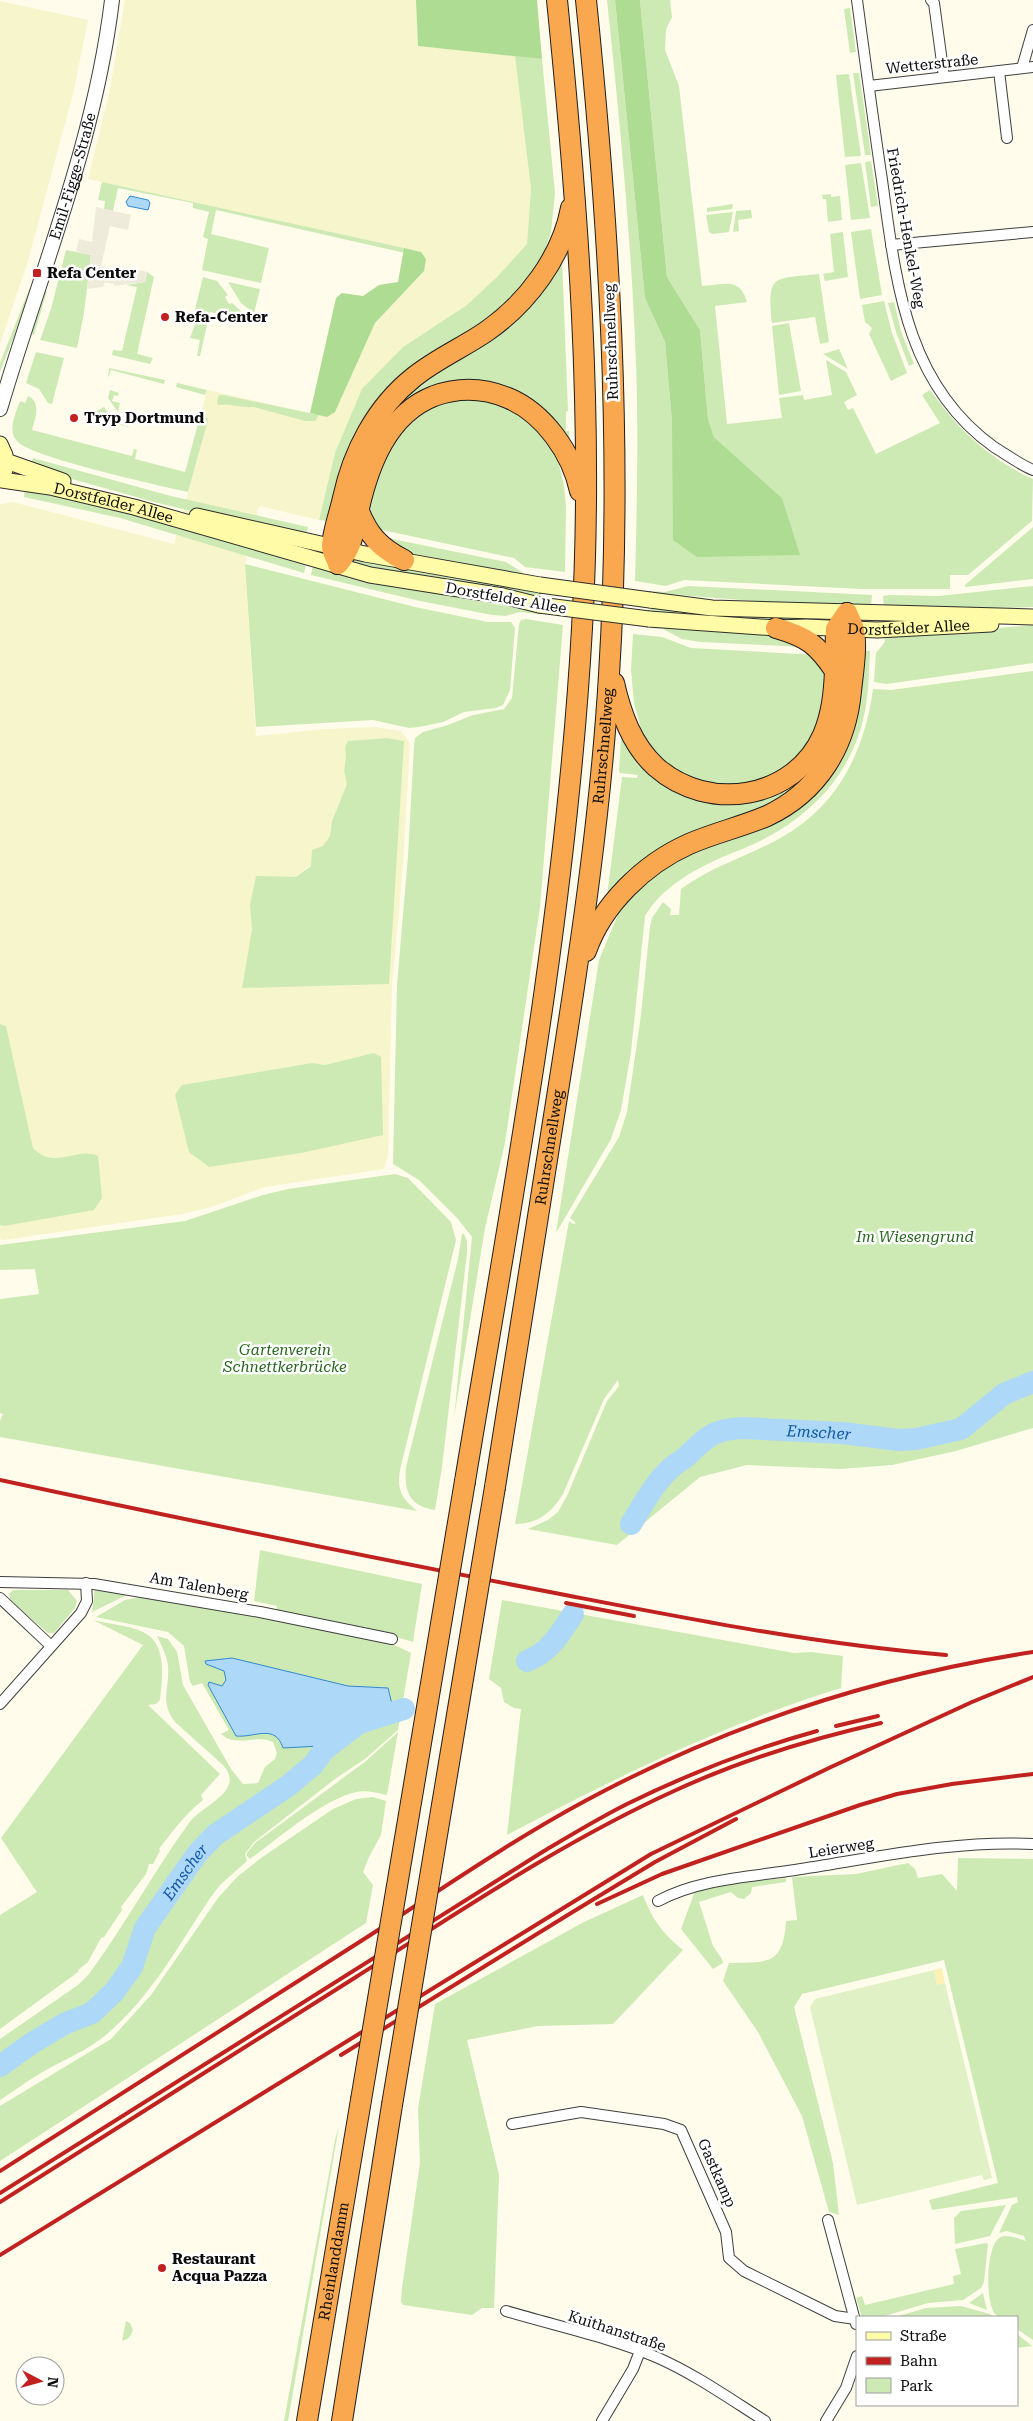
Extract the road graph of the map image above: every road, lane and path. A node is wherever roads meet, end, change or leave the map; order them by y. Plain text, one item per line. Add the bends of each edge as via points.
1 (112, 0) edge
2 (557, 0) edge
3 (586, 0) edge
4 (857, 0) edge
5 (931, 0) edge
6 (1033, 30) edge
7 (1033, 67) edge
8 (1022, 68) junction
9 (999, 71) junction
10 (944, 78) junction
11 (869, 86) junction
12 (1007, 138) dead end
13 (573, 172) junction
14 (1033, 232) edge
15 (891, 245) junction
16 (18, 348) junction
17 (0, 385) edge
18 (0, 409) edge
19 (0, 444) edge
20 (6, 461) junction
21 (1033, 470) edge
22 (1, 481) edge
23 (358, 509) junction
24 (585, 521) junction
25 (340, 554) junction
26 (404, 560) junction
27 (1027, 617) edge
28 (846, 624) junction
29 (776, 628) junction
30 (610, 646) junction
31 (835, 671) junction
32 (575, 985) junction
33 (0, 1582) edge
34 (86, 1584) junction
35 (0, 1598) edge
36 (392, 1639) dead end
37 (51, 1646) junction
38 (0, 1704) edge
39 (1033, 1844) edge
40 (658, 1901) dead end
41 (361, 2100) joint
42 (512, 2124) dead end
43 (828, 2220) dead end
44 (506, 2312) dead end
45 (856, 2322) edge
46 (640, 2351) junction
47 (856, 2359) edge
48 (307, 2421) edge
49 (342, 2421) edge
50 (602, 2421) edge
51 (766, 2421) edge
52 (826, 2421) edge

1 - 16 street, Emil-Figge-Straße via 102,65 81,154
2 - 13 highway, Ruhrschnellweg
3 - 30 highway, Ruhrschnellweg via 605,203 612,331 614,507
4 - 11 street, Friedrich-Henkel-Weg
5 - 10 street
6 - 8 street
7 - 8 street, Wetterstraße
8 - 9 street, Wetterstraße
9 - 10 street, Wetterstraße
9 - 12 street, Wetterstraße
10 - 11 street, Wetterstraße
11 - 15 street, Friedrich-Henkel-Weg
13 - 24 highway, Ruhrschnellweg via 584,376
13 - 25 highway via 572,202 564,233 542,274 525,297 486,332 414,376 381,409 361,445 346,484
14 - 15 street
15 - 21 street, Friedrich-Henkel-Weg via 910,332 928,372 956,414 978,435
16 - 17 street, Emil-Figge-Straße
16 - 18 street, Emil-Figge-Straße
19 - 20 main road
20 - 22 main road
20 - 25 main road, Dorstfelder Allee via 26,470 116,496
22 - 25 main road, Dorstfelder Allee via 50,487
23 - 24 highway via 376,455 384,438 398,421 430,398 472,389 520,403 546,425 576,476
23 - 25 highway
23 - 26 highway via 376,542
24 - 41 highway, Ruhrschnellweg, bridge via 580,658 560,878 540,1025
25 - 26 main road, Dorstfelder Allee
25 - 29 main road, Dorstfelder Allee, bridge via 370,575 503,596 539,605 649,619
26 - 28 main road, Dorstfelder Allee, bridge via 540,585 712,608 794,609
27 - 28 main road, Dorstfelder Allee
28 - 29 main road, Dorstfelder Allee
28 - 31 highway
28 - 32 highway via 850,706 844,730 828,764 800,795 784,806 665,856 623,891 597,928
29 - 31 highway via 810,640
30 - 31 highway via 617,697 633,738 655,766 670,778 712,794 738,796 761,791 804,763 823,734 832,704
30 - 32 highway, Ruhrschnellweg via 600,777
32 - 49 highway, Ruhrschnellweg, bridge
33 - 34 street, Am Talenberg
34 - 36 street, Am Talenberg via 260,1612
34 - 37 street via 86,1601 81,1613
35 - 37 street
37 - 38 street
39 - 40 street, Leierweg via 931,1849 711,1884
41 - 48 highway, Rheinlanddamm
42 - 45 street, Gastkamp via 581,2112 664,2124 680,2130 726,2232 729,2258 744,2271 835,2316
43 - 45 street
44 - 46 street, Kuithanstraße
46 - 50 street
46 - 51 street, Kuithanstraße via 691,2375
47 - 52 street via 846,2388

